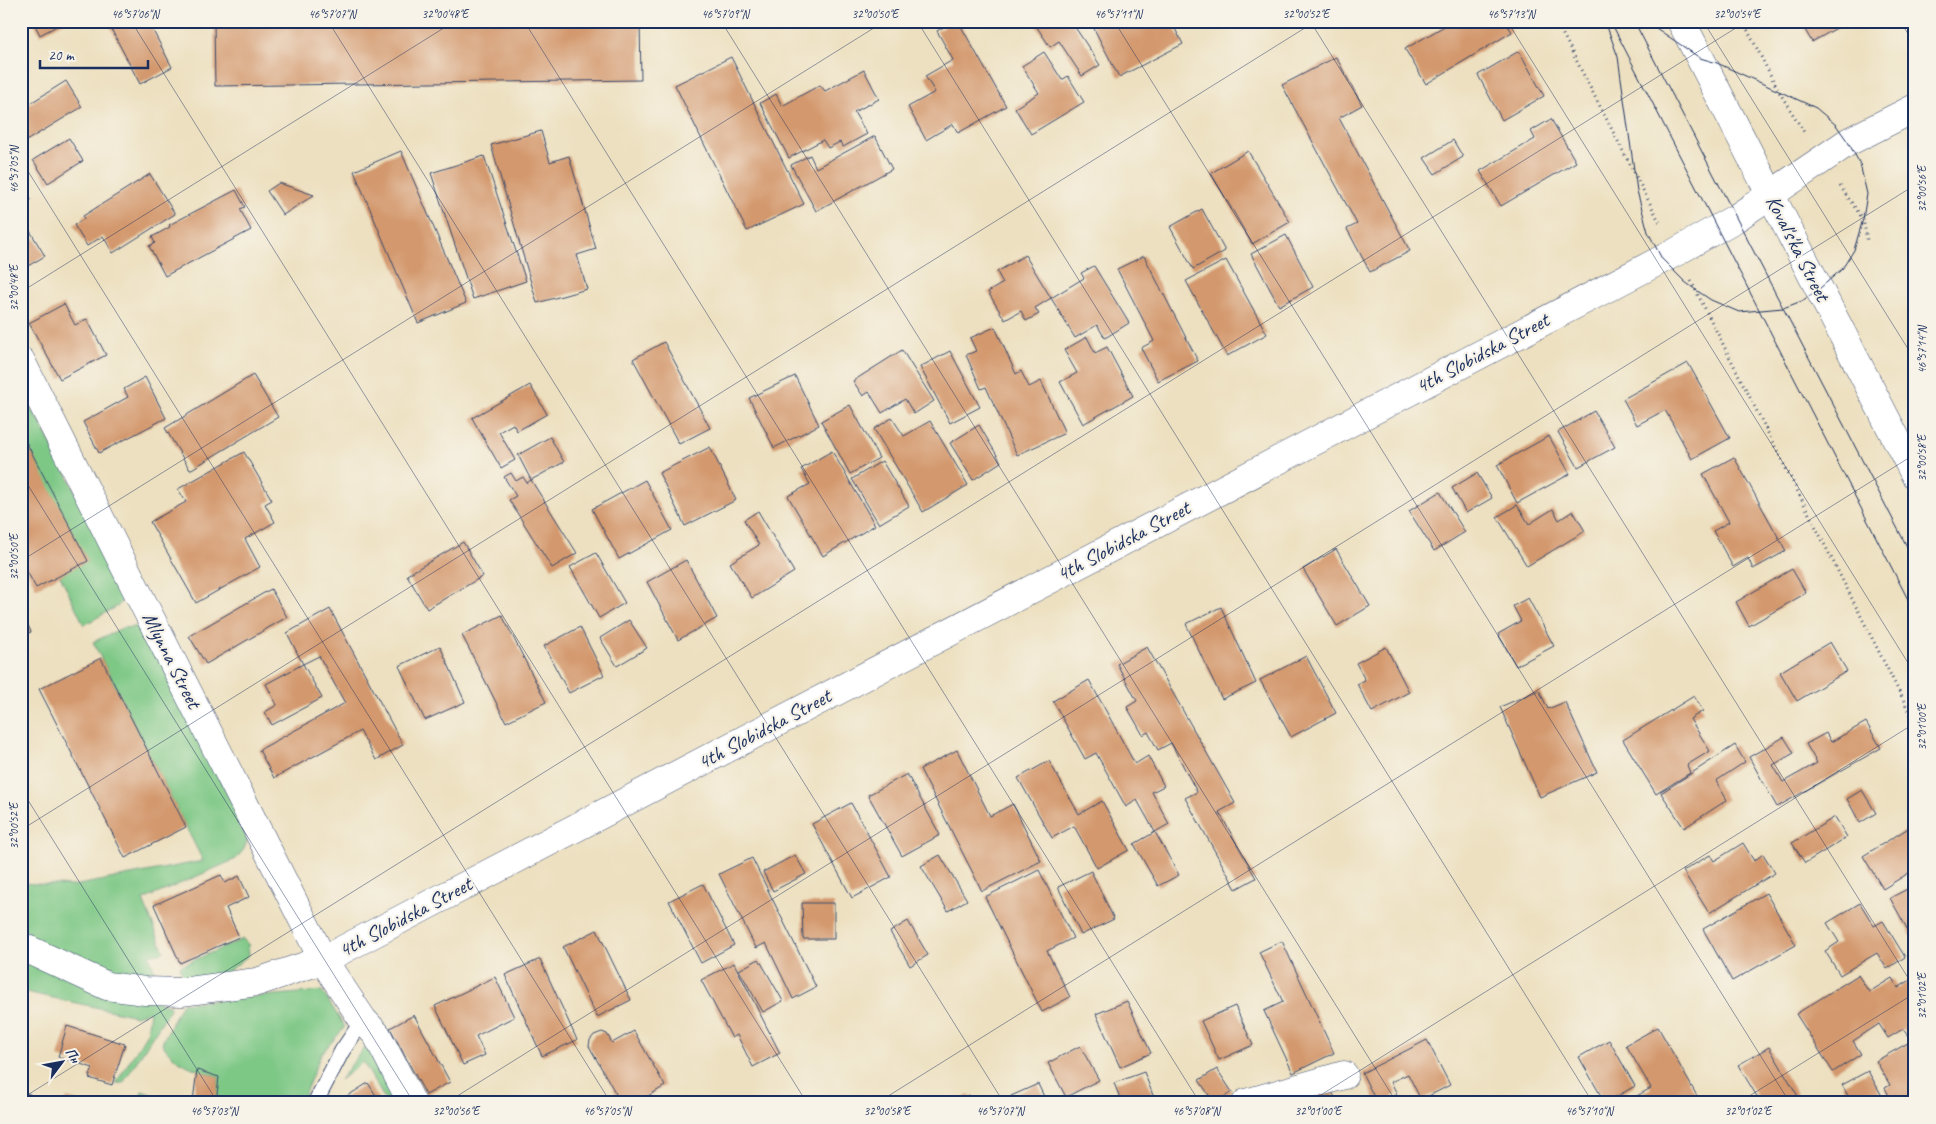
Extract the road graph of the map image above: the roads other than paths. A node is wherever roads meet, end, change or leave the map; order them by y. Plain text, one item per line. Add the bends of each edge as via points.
1 (1681, 21) edge
2 (1915, 108) edge
3 (1772, 195) junction
4 (21, 361) edge
5 (1915, 474) edge
6 (21, 946) edge
7 (323, 960) junction
8 (363, 1020) junction
9 (1344, 1075) dead end
10 (315, 1103) edge
11 (412, 1103) edge
12 (1246, 1103) edge

1 - 3 street, Koval's'ka Street
2 - 3 street, 4th Slobidska Street via 1848,142
3 - 5 street, Koval's'ka Street
3 - 7 street, 4th Slobidska Street via 1676,252
4 - 7 street, Mlynna Street
6 - 7 street, 4th Slobidska Street via 107,986 145,991 181,992 257,982
7 - 8 street, Mlynna Street
8 - 10 lane via 342,1051
8 - 11 street, Mlynna Street via 377,1035
9 - 12 street

